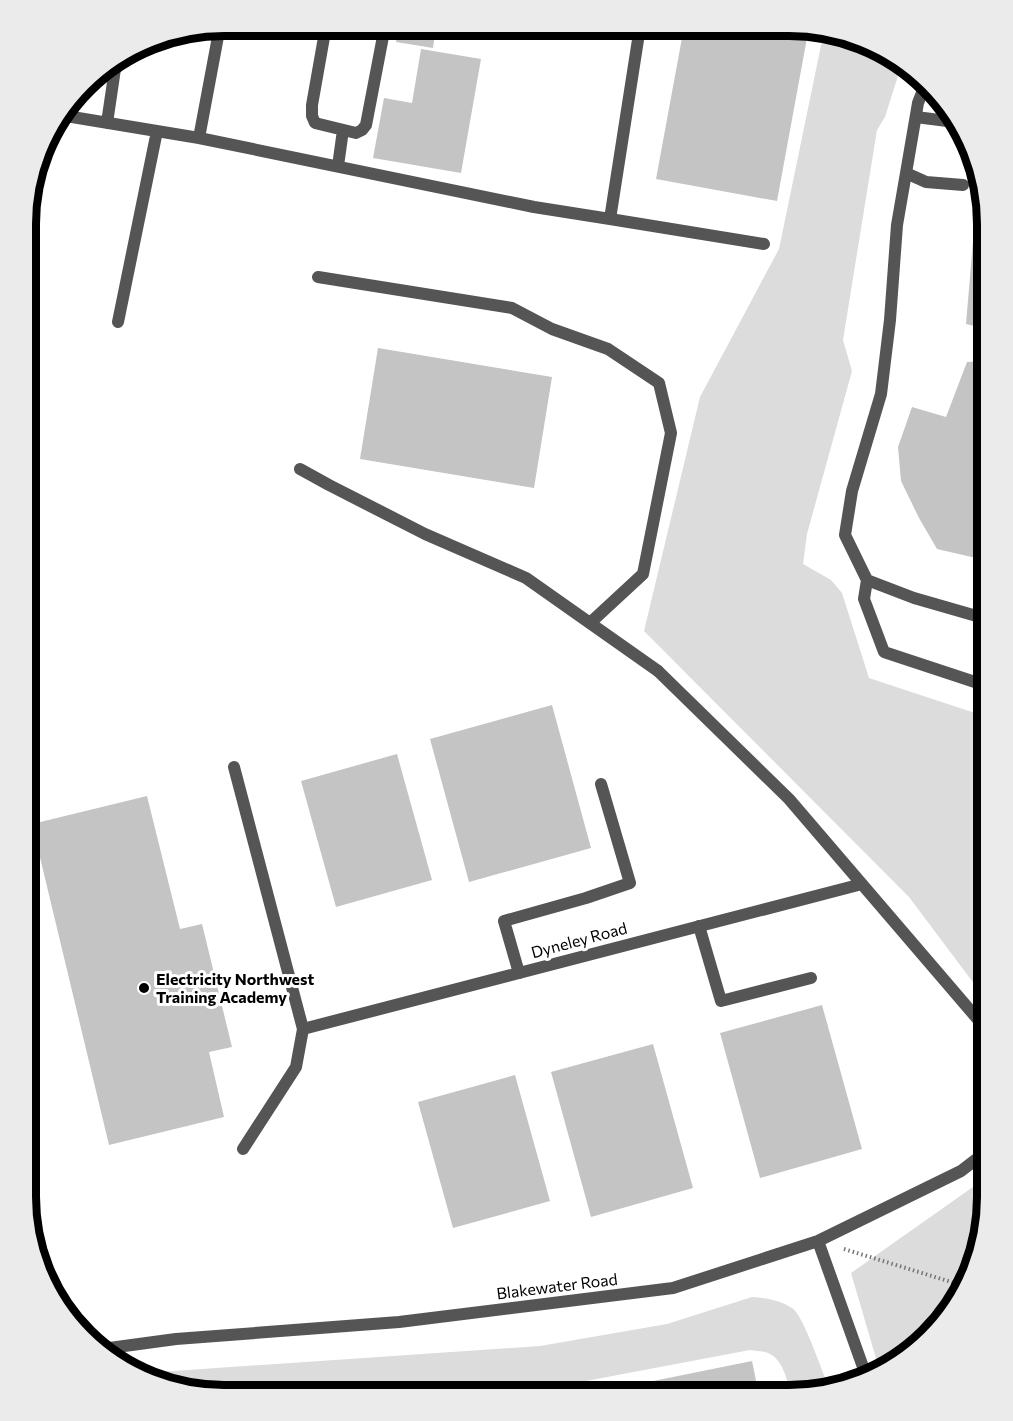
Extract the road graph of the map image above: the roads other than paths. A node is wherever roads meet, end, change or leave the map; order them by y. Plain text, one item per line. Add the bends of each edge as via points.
1 (218, 36) edge
2 (324, 36) edge
3 (383, 36) edge
4 (639, 36) edge
5 (115, 72) edge
6 (923, 92) edge
7 (70, 117) edge
8 (916, 117) junction
9 (946, 121) edge
10 (107, 123) junction
11 (343, 130) junction
12 (157, 131) junction
13 (199, 138) junction
14 (338, 166) junction
15 (906, 173) junction
16 (963, 186) dead end
17 (610, 219) junction
18 (764, 244) dead end
19 (318, 278) dead end
20 (118, 322) dead end
21 (300, 469) dead end
22 (867, 580) junction
23 (977, 617) edge
24 (590, 623) junction
25 (977, 683) edge
26 (234, 767) dead end
27 (601, 784) dead end
28 (862, 884) junction
29 (699, 926) junction
30 (519, 973) junction
31 (811, 978) dead end
32 (977, 1018) edge
33 (303, 1029) junction
34 (243, 1149) dead end
35 (977, 1159) edge
36 (818, 1241) junction
37 (113, 1348) edge
38 (863, 1370) edge

1 - 13 street
2 - 11 street via 312,116 315,123
3 - 11 street via 366,125 356,133
4 - 17 street
5 - 10 street
6 - 8 street
7 - 10 street
8 - 9 street
8 - 15 street
10 - 12 street
11 - 14 street
12 - 13 street
12 - 20 street
13 - 14 street
14 - 17 street
15 - 16 street via 926,182
15 - 22 street via 897,225 881,394 852,491 845,536
17 - 18 street
19 - 24 street via 512,308 608,349 659,384 670,433 643,574
21 - 24 street via 425,534 526,578
22 - 23 street
22 - 25 street via 864,599 884,652
24 - 28 street via 658,670 789,799
26 - 33 street
27 - 30 street via 630,883 504,921
28 - 29 street, Dyneley Road
28 - 32 street
29 - 30 street, Dyneley Road
29 - 31 street via 721,1001
30 - 33 street, Dyneley Road
33 - 34 street via 296,1067
35 - 36 street, Blakewater Road via 961,1171
36 - 37 street, Blakewater Road via 673,1288 399,1322
36 - 38 street

